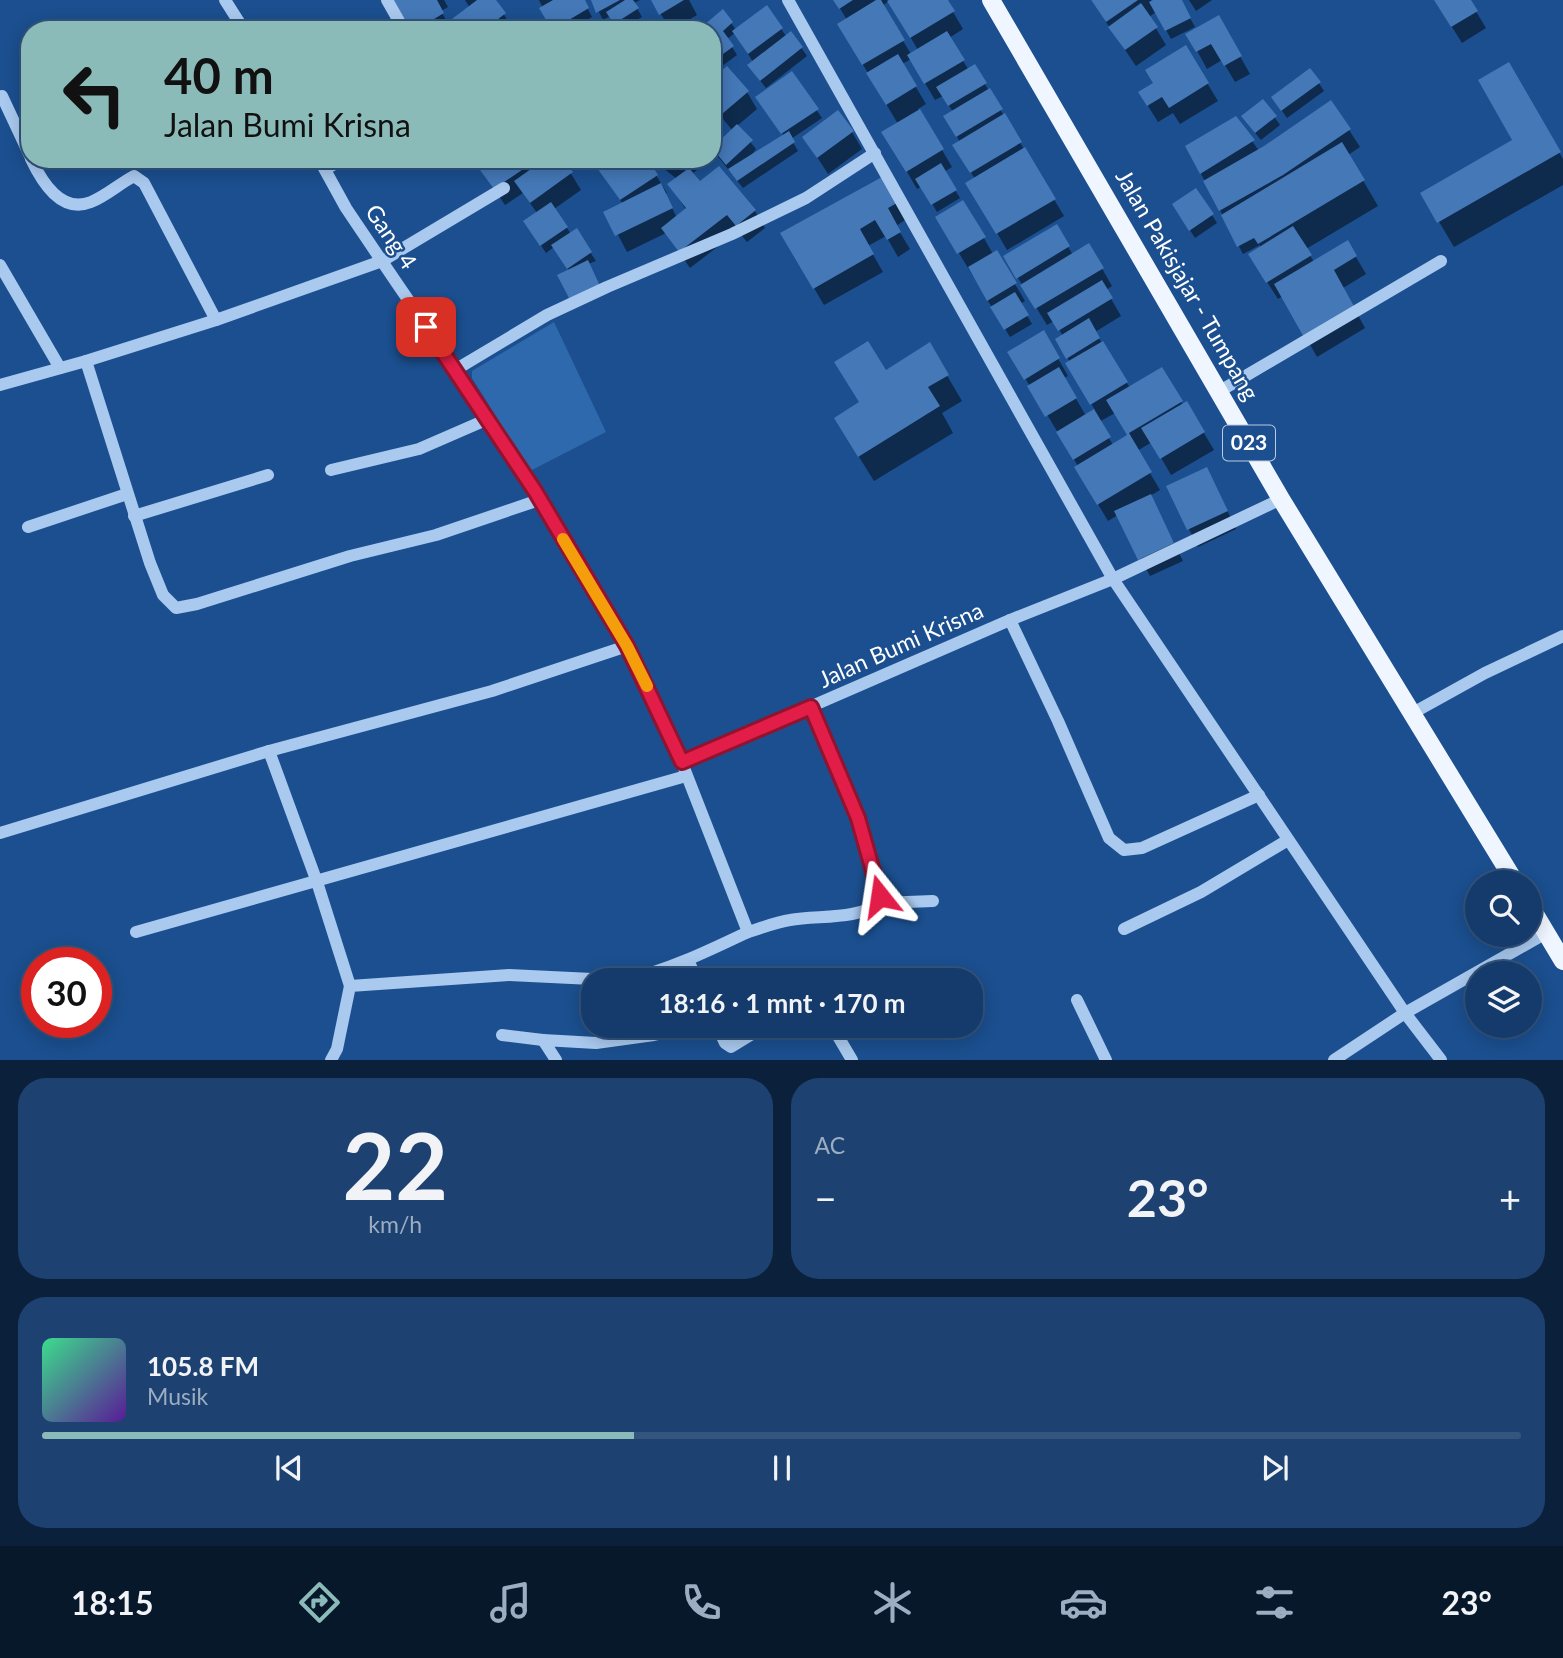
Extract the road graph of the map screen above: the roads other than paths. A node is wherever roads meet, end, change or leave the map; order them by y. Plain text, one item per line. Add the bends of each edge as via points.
1 (225, 0) edge
2 (387, 0) edge
3 (788, 0) edge
4 (991, 0) edge
5 (238, 21) edge
6 (399, 21) edge
7 (2, 96) dead end
8 (21, 138) edge
9 (875, 153) junction
10 (35, 168) edge
11 (324, 168) edge
12 (504, 188) dead end
13 (382, 261) junction
14 (1441, 261) dead end
15 (0, 265) edge
16 (216, 320) junction
17 (86, 361) junction
18 (60, 369) junction
19 (455, 370) junction
20 (0, 385) edge
21 (1220, 391) junction
22 (488, 419) junction
23 (331, 470) dead end
24 (268, 475) dead end
25 (127, 494) junction
26 (1281, 499) junction
27 (539, 500) junction
28 (134, 516) junction
29 (27, 527) dead end
30 (1113, 579) junction
31 (1010, 620) junction
32 (1563, 636) edge
33 (627, 646) junction
34 (811, 707) junction
35 (1411, 714) junction
36 (270, 751) junction
37 (682, 762) junction
38 (686, 776) junction
39 (1259, 795) junction
40 (0, 833) edge
41 (1289, 840) junction
42 (1508, 870) edge
43 (317, 882) junction
44 (933, 901) dead end
45 (881, 903) junction
46 (1542, 926) edge
47 (1124, 929) dead end
48 (136, 932) dead end
49 (748, 932) junction
50 (1546, 933) junction
51 (688, 960) junction
52 (1563, 961) edge
53 (669, 968) edge
54 (692, 968) edge
55 (581, 978) edge
56 (350, 986) junction
57 (1077, 1000) dead end
58 (1405, 1013) junction
59 (502, 1035) dead end
60 (632, 1038) edge
61 (722, 1038) edge
62 (746, 1038) edge
63 (839, 1038) edge
64 (543, 1040) junction
65 (331, 1059) edge
66 (556, 1059) edge
67 (852, 1059) edge
68 (1106, 1059) edge
69 (1334, 1059) edge
70 (1441, 1059) edge

1 - 5 street
2 - 6 street
3 - 9 street
4 - 21 main road, Jalan Pakisjajar - Tumpang / 023
7 - 8 street
9 - 19 street via 806,198 547,315
9 - 30 street
10 - 16 street via 53,195 81,204 134,176 144,183
11 - 13 street, Gang 4
12 - 13 street
13 - 16 street
13 - 19 street, Gang 4
14 - 21 street
15 - 18 street
16 - 17 street
17 - 18 street
17 - 25 street
18 - 20 street
19 - 22 street
21 - 26 main road, Jalan Pakisjajar - Tumpang / 023
22 - 23 street via 419,449
22 - 27 street
24 - 28 street
25 - 28 street
25 - 29 street
26 - 30 street, Jalan Bumi Krisna
26 - 35 main road, Jalan Pakisjajar - Tumpang / 023
27 - 28 street via 436,536 176,608 163,595
27 - 33 street
30 - 31 street, Jalan Bumi Krisna
30 - 39 street
31 - 34 street, Jalan Bumi Krisna
31 - 39 street via 1109,838 1124,850 1142,848
32 - 35 street
33 - 36 street via 492,691
33 - 37 street
34 - 37 street, Jalan Bumi Krisna
34 - 45 street via 858,818
35 - 42 main road, Jalan Pakisjajar - Tumpang / 023
36 - 40 street
36 - 43 street
37 - 38 street
38 - 43 street
38 - 49 street
39 - 41 street
41 - 47 street via 1201,892
41 - 58 street
43 - 48 street
43 - 56 street
44 - 45 street
45 - 49 street via 857,912 790,920
46 - 50 main road
49 - 51 street
50 - 52 main road
50 - 58 street
51 - 53 street
51 - 54 street
55 - 56 street via 509,975
56 - 65 street
57 - 68 street
58 - 69 street
58 - 70 street
59 - 64 street
60 - 64 street via 596,1043
61 - 62 street via 731,1047
63 - 67 street
64 - 66 street

